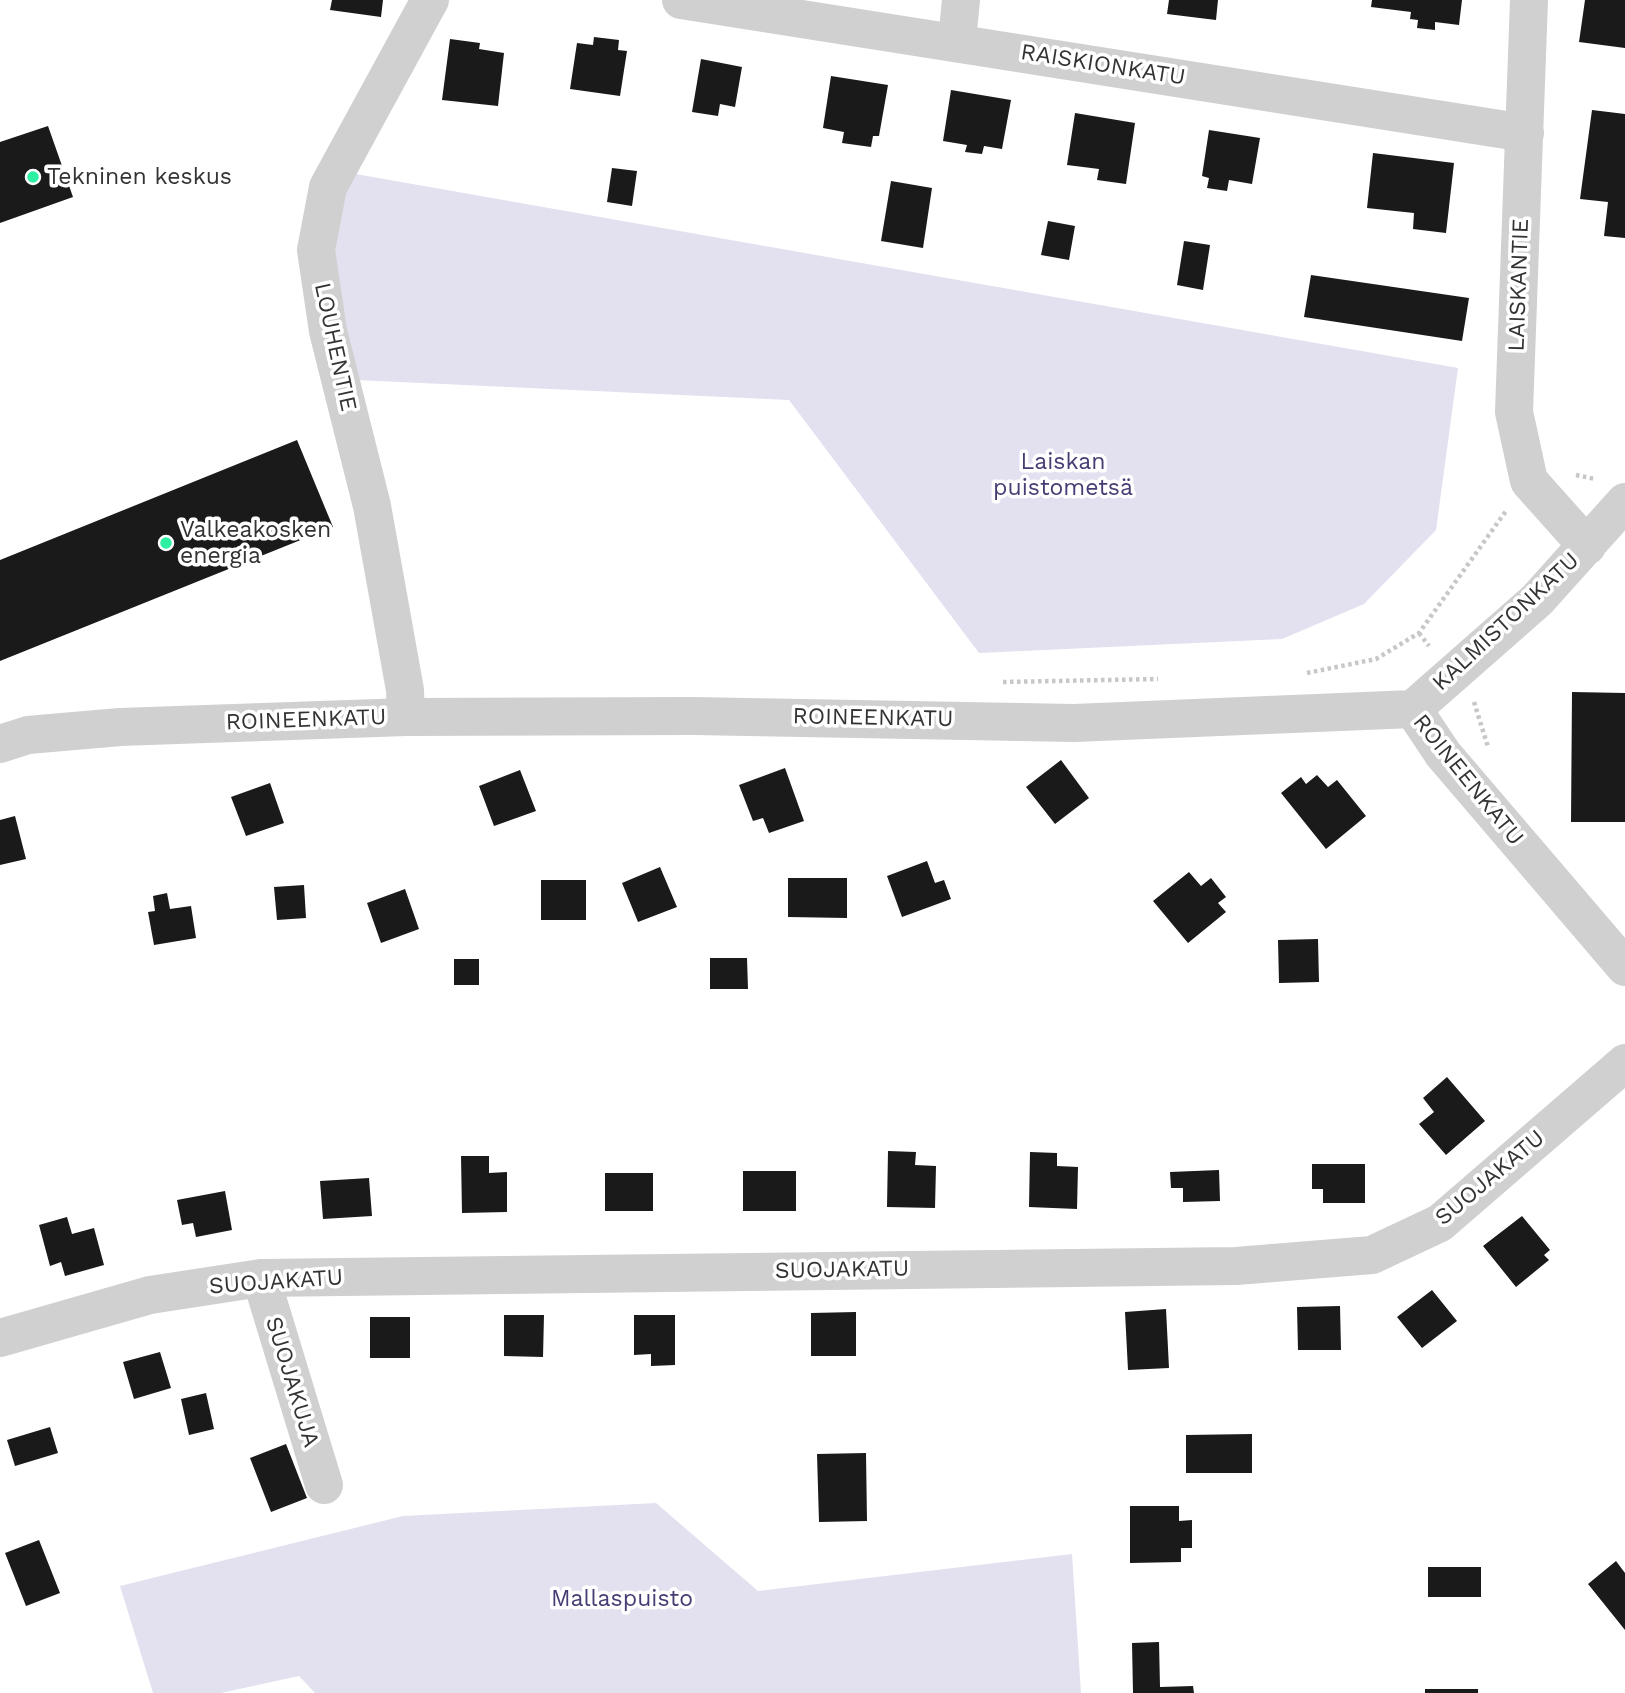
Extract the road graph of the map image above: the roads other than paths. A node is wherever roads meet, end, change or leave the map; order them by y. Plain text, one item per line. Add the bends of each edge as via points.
1 (430, 0) edge
2 (681, 0) edge
3 (961, 0) edge
4 (1529, 0) edge
5 (957, 41) junction
6 (1525, 133) junction
7 (1615, 491) edge
8 (1587, 546) junction
9 (1413, 709) junction
10 (406, 717) junction
11 (0, 744) edge
12 (1625, 967) edge
13 (1625, 1063) edge
14 (261, 1278) junction
15 (0, 1338) edge
16 (324, 1485) dead end

1 - 10 street, LOUHENTIE via 328,187 316,250 328,331 372,506
2 - 5 street, RAISKIONKATU
3 - 5 street
4 - 6 street, LAISKANTIE
5 - 6 street, RAISKIONKATU
6 - 8 street, LAISKANTIE via 1514,412 1529,481
7 - 8 street, KALMISTONKATU
8 - 9 street, KALMISTONKATU via 1537,600
9 - 10 street, ROINEENKATU via 1074,723 733,716
9 - 12 street, ROINEENKATU via 1443,754
10 - 11 street, ROINEENKATU via 121,727 28,735
13 - 14 street, SUOJAKATU via 1440,1223 1372,1255 1236,1266
14 - 15 street, SUOJAKATU via 150,1295
14 - 16 street, SUOJAKUJA

